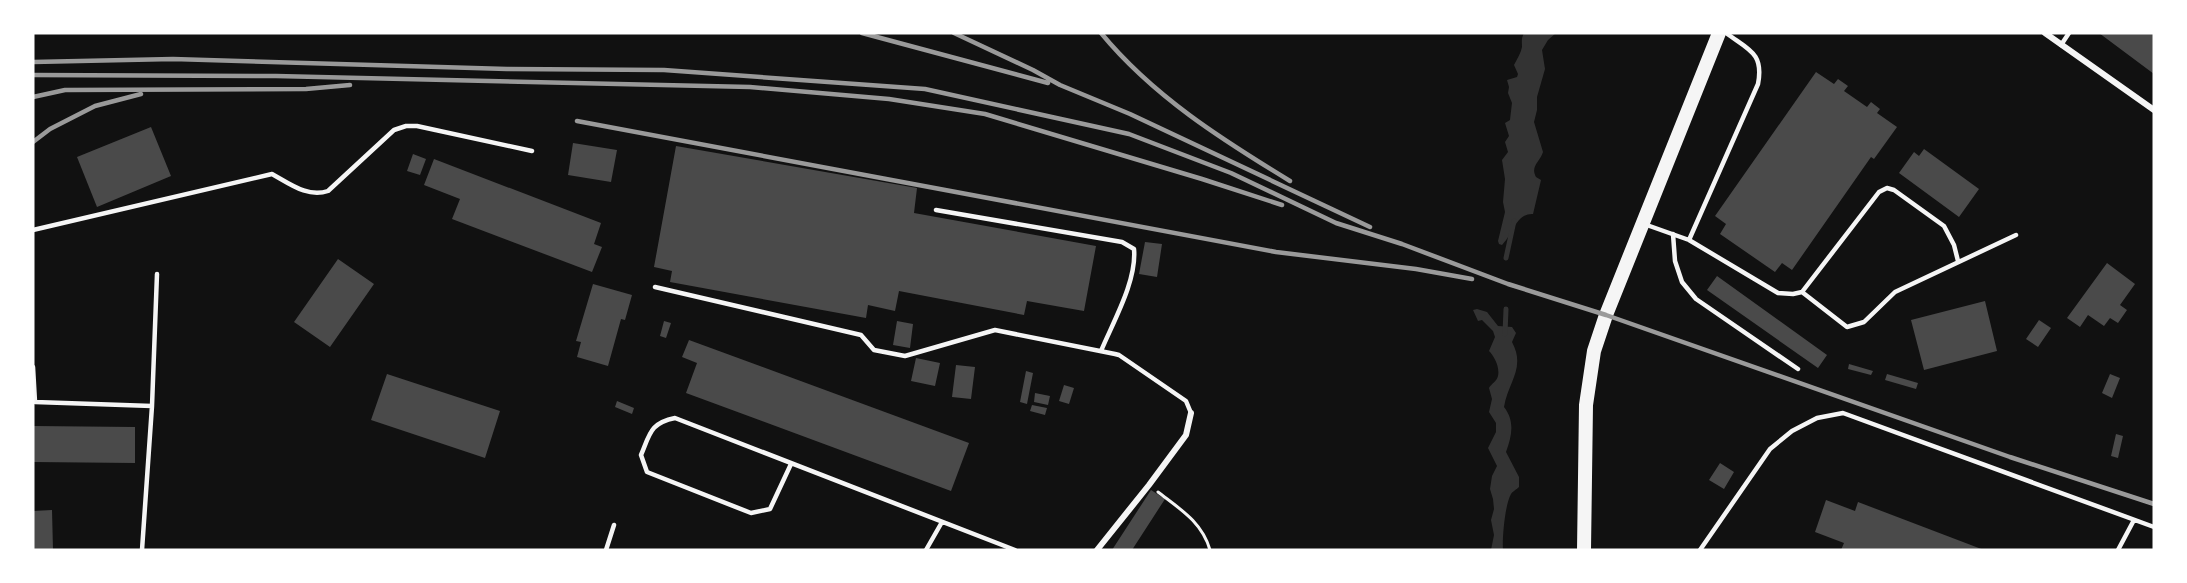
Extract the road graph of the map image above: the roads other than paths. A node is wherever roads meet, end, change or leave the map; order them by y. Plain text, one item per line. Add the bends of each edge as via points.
1 (1719, 33) edge
2 (1726, 33) edge
3 (2045, 33) edge
4 (2069, 33) edge
5 (2061, 45) junction
6 (2154, 110) edge
7 (532, 151) dead end
8 (936, 210) dead end
9 (1644, 224) junction
10 (33, 230) edge
11 (1673, 234) junction
12 (2016, 236) dead end
13 (1689, 240) junction
14 (1958, 261) junction
15 (158, 274) dead end
16 (655, 287) dead end
17 (1802, 292) junction
18 (1101, 351) junction
19 (33, 367) edge
20 (1798, 369) dead end
21 (152, 406) junction
22 (1191, 413) joint
23 (791, 464) junction
24 (2134, 520) junction
25 (942, 522) junction
26 (614, 525) dead end
27 (2154, 527) edge
28 (1584, 533) junction
29 (142, 550) edge
30 (606, 550) edge
31 (926, 550) edge
32 (1015, 550) edge
33 (1097, 550) edge
34 (1579, 550) edge
35 (1584, 550) edge
36 (1700, 550) edge
37 (2118, 550) edge

1 - 9 main road
2 - 13 lane via 1757,57 1761,70
3 - 5 street
4 - 5 lane
5 - 6 street
7 - 10 lane via 406,126 394,130 328,191 317,195 272,174
8 - 18 lane via 1122,242 1134,249 1135,262 1126,291
9 - 11 lane
9 - 28 main road via 1594,351 1586,405
11 - 13 lane
11 - 20 lane via 1675,261 1682,282 1696,299
12 - 14 lane
13 - 17 lane via 1778,293
14 - 17 lane via 1895,292 1864,322 1847,327
14 - 17 lane via 1944,226 1887,189 1879,192
15 - 21 lane
16 - 18 lane via 861,335 874,350 905,356 995,330
18 - 22 lane via 1119,355 1157,381 1186,401
19 - 21 lane via 35,402
21 - 29 lane
22 - 33 street via 1186,435
23 - 23 lane via 675,418 661,421 652,429 641,455 647,472 752,513 770,509
23 - 25 lane
24 - 27 lane
24 - 36 lane via 1843,413 1817,418 1770,448
24 - 37 lane
25 - 31 lane
25 - 32 lane
26 - 30 lane
28 - 34 main road
28 - 35 main road

